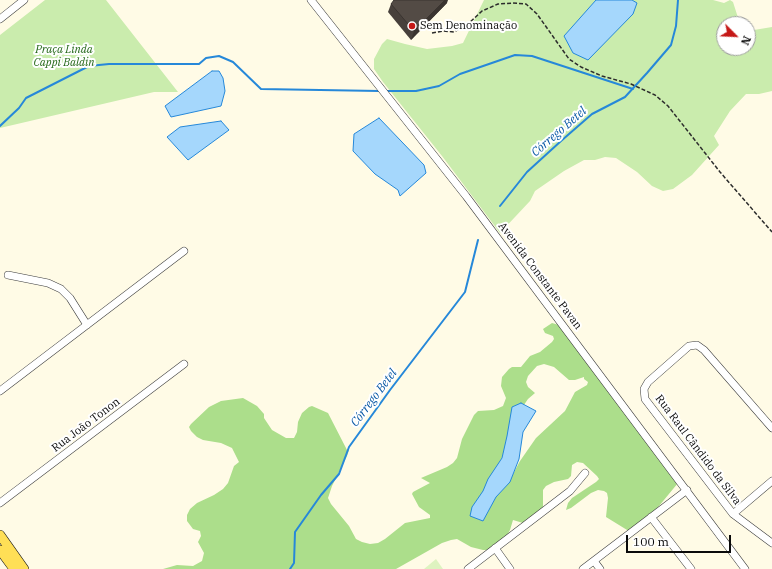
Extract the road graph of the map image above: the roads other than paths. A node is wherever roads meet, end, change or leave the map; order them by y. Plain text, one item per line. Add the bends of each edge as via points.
1 (24, 0) edge
2 (311, 0) edge
3 (0, 19) edge
4 (184, 251) dead end
5 (8, 275) dead end
6 (87, 325) junction
7 (184, 364) dead end
8 (0, 391) edge
9 (772, 428) edge
10 (585, 473) dead end
11 (772, 481) edge
12 (687, 490) junction
13 (0, 503) edge
14 (733, 514) junction
15 (651, 517) junction
16 (0, 535) edge
17 (772, 543) edge
18 (495, 548) junction
19 (0, 550) edge
20 (594, 561) junction
21 (14, 569) edge
22 (24, 569) edge
23 (468, 569) edge
24 (510, 569) edge
25 (583, 569) edge
26 (600, 569) edge
27 (691, 569) edge
28 (745, 569) edge

1 - 3 street
2 - 12 street, Avenida Constante Pavan via 466,196
4 - 6 street
5 - 6 street via 48,283 61,289 70,298
6 - 8 street
7 - 13 street, Rua João Tonon
9 - 14 street, Rua Raul Cândido da Silva via 697,345 689,346 646,385 645,399
10 - 18 street via 570,491
11 - 14 street
12 - 15 street
12 - 28 street, Avenida Constante Pavan
14 - 17 street, Rua Raul Cândido da Silva
15 - 20 street
15 - 27 street
16 - 22 main road
18 - 23 street
18 - 24 street
19 - 21 main road
20 - 25 street
20 - 26 street

